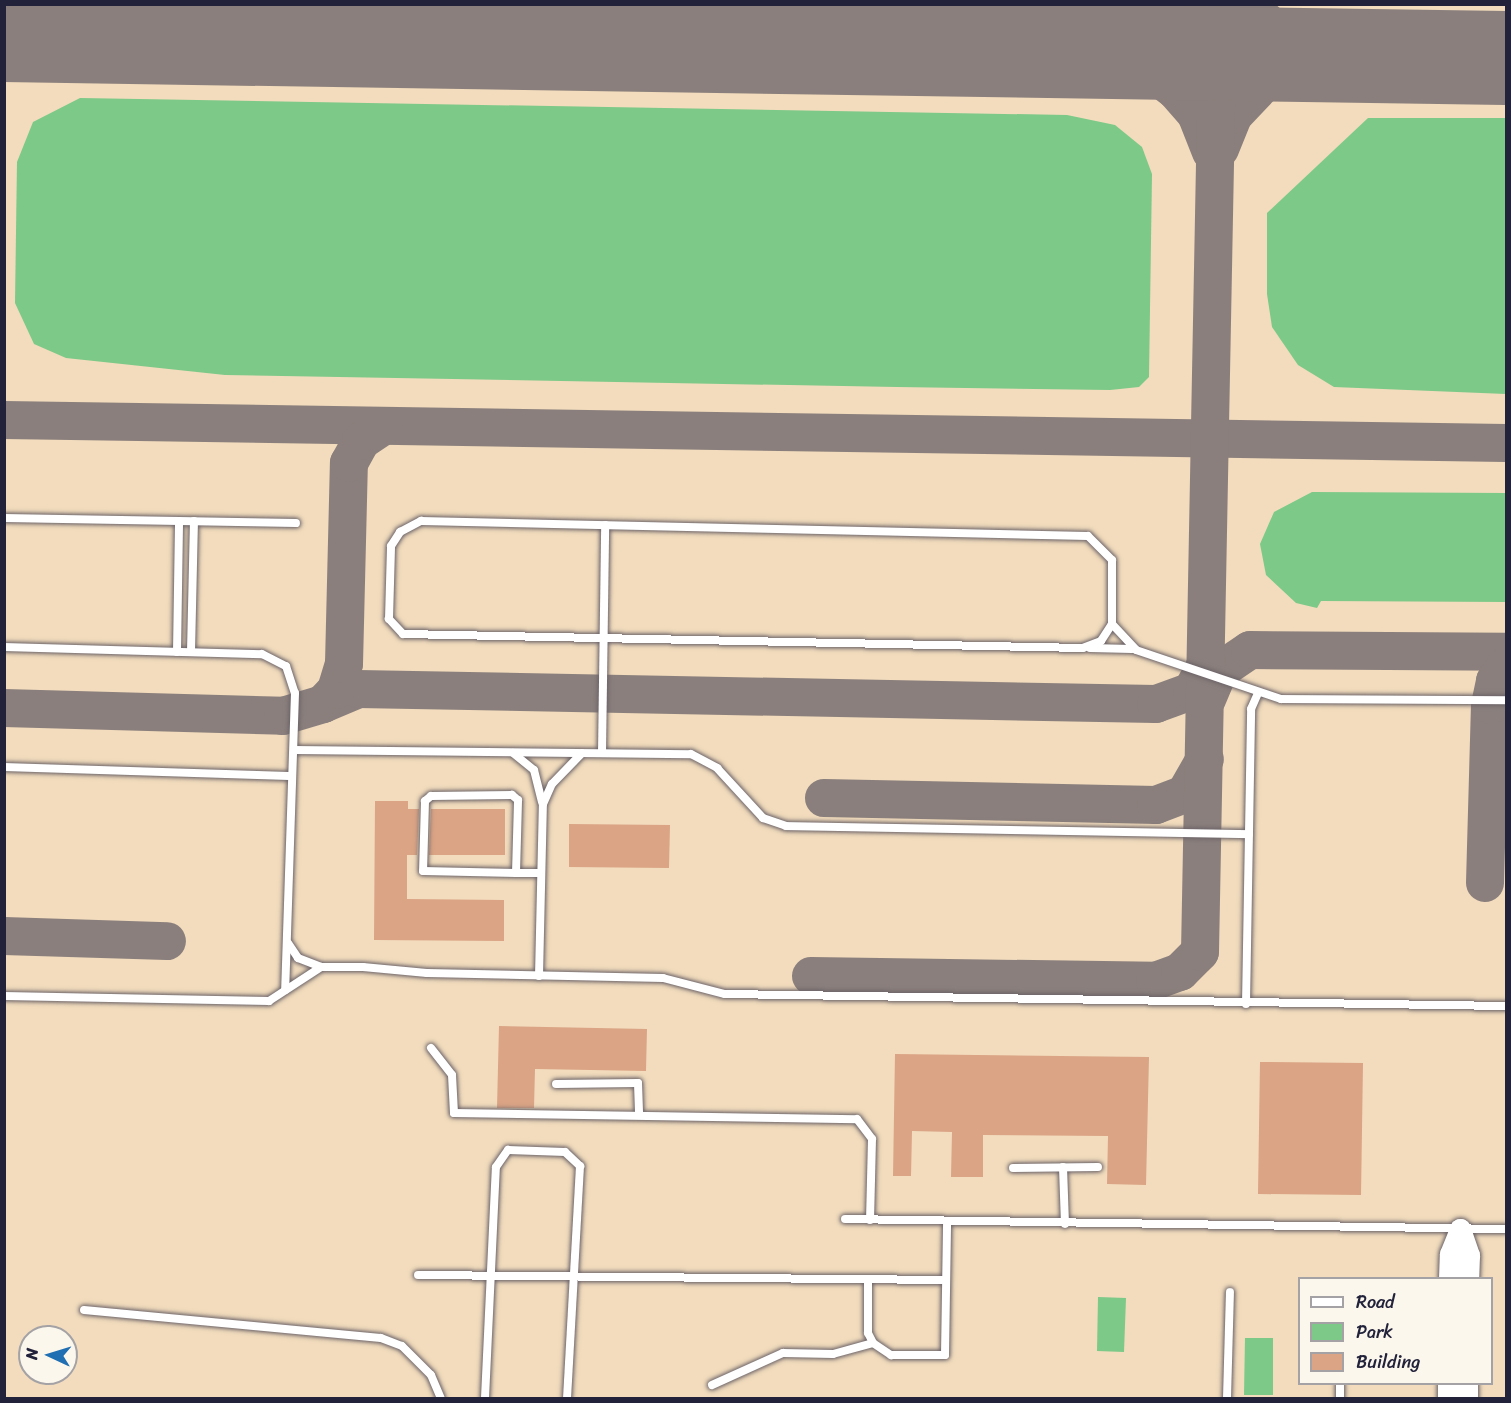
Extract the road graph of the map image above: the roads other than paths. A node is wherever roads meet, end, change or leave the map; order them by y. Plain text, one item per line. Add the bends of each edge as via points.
1 (4, 518) edge
2 (179, 521) junction
3 (194, 521) junction
4 (296, 523) dead end
5 (605, 525) junction
6 (1112, 624) junction
7 (603, 638) junction
8 (4, 647) edge
9 (1083, 648) junction
10 (1136, 650) junction
11 (177, 652) junction
12 (191, 652) junction
13 (1258, 693) junction
14 (1506, 700) edge
15 (294, 750) junction
16 (511, 752) junction
17 (582, 753) junction
18 (602, 753) junction
19 (4, 767) edge
20 (288, 776) junction
21 (543, 804) junction
22 (1249, 834) junction
23 (516, 873) junction
24 (541, 873) junction
25 (286, 937) junction
26 (321, 967) junction
27 (539, 976) junction
28 (285, 990) junction
29 (4, 996) edge
30 (1246, 1004) junction
31 (1506, 1006) edge
32 (431, 1048) dead end
33 (556, 1084) dead end
34 (639, 1115) junction
35 (1063, 1167) junction
36 (1098, 1167) dead end
37 (1013, 1168) dead end
38 (845, 1219) dead end
39 (870, 1220) junction
40 (947, 1223) junction
41 (1065, 1224) junction
42 (1460, 1229) junction
43 (1506, 1229) edge
44 (418, 1275) dead end
45 (491, 1276) junction
46 (574, 1276) junction
47 (1449, 1277) edge
48 (1468, 1277) edge
49 (868, 1280) junction
50 (946, 1280) junction
51 (1230, 1292) dead end
52 (84, 1310) dead end
53 (873, 1343) junction
54 (712, 1385) dead end
55 (441, 1398) edge
56 (485, 1398) edge
57 (567, 1398) edge
58 (1227, 1398) edge

1 - 2 lane
2 - 3 lane
2 - 11 lane
3 - 4 lane
3 - 12 lane
5 - 6 lane via 1088,536 1112,560
5 - 7 lane
5 - 7 lane via 414,523 391,546 388,619 403,634
6 - 9 lane via 1101,641
6 - 10 lane
7 - 9 lane
7 - 18 lane
8 - 11 lane
9 - 10 lane
10 - 13 lane
11 - 12 lane
12 - 15 lane via 262,654 279,660 293,683
13 - 14 lane via 1294,700
13 - 22 lane via 1251,709
15 - 16 lane
15 - 20 lane
16 - 17 lane
16 - 21 lane via 534,770
17 - 18 lane
17 - 21 lane via 552,784
18 - 22 lane via 704,758 763,818 786,826
19 - 20 lane
20 - 25 lane
21 - 24 lane
22 - 30 lane
23 - 23 lane via 423,871 425,801 431,796 512,795 518,800
23 - 24 lane
24 - 27 lane
25 - 26 lane via 298,958
25 - 28 lane
26 - 27 lane
26 - 28 lane
27 - 30 lane via 663,978 725,994
28 - 29 lane via 268,1001
30 - 31 lane
32 - 34 lane via 452,1075 454,1113
33 - 34 lane via 638,1083
34 - 39 lane via 857,1119 872,1139
35 - 36 lane
35 - 37 lane
35 - 41 lane
38 - 39 lane
39 - 40 lane
40 - 41 lane
40 - 50 lane
41 - 42 lane
42 - 43 lane
42 - 47 main road via 1450,1254
42 - 48 main road via 1469,1256
44 - 45 lane
45 - 46 lane
45 - 46 lane via 496,1167 508,1150 565,1152 580,1166
45 - 56 lane
46 - 49 lane
46 - 57 lane
49 - 50 lane
49 - 53 lane via 868,1333
50 - 53 lane via 945,1355 891,1355
51 - 58 lane
52 - 55 lane via 381,1338 402,1346 430,1376
53 - 54 lane via 833,1354 783,1353

